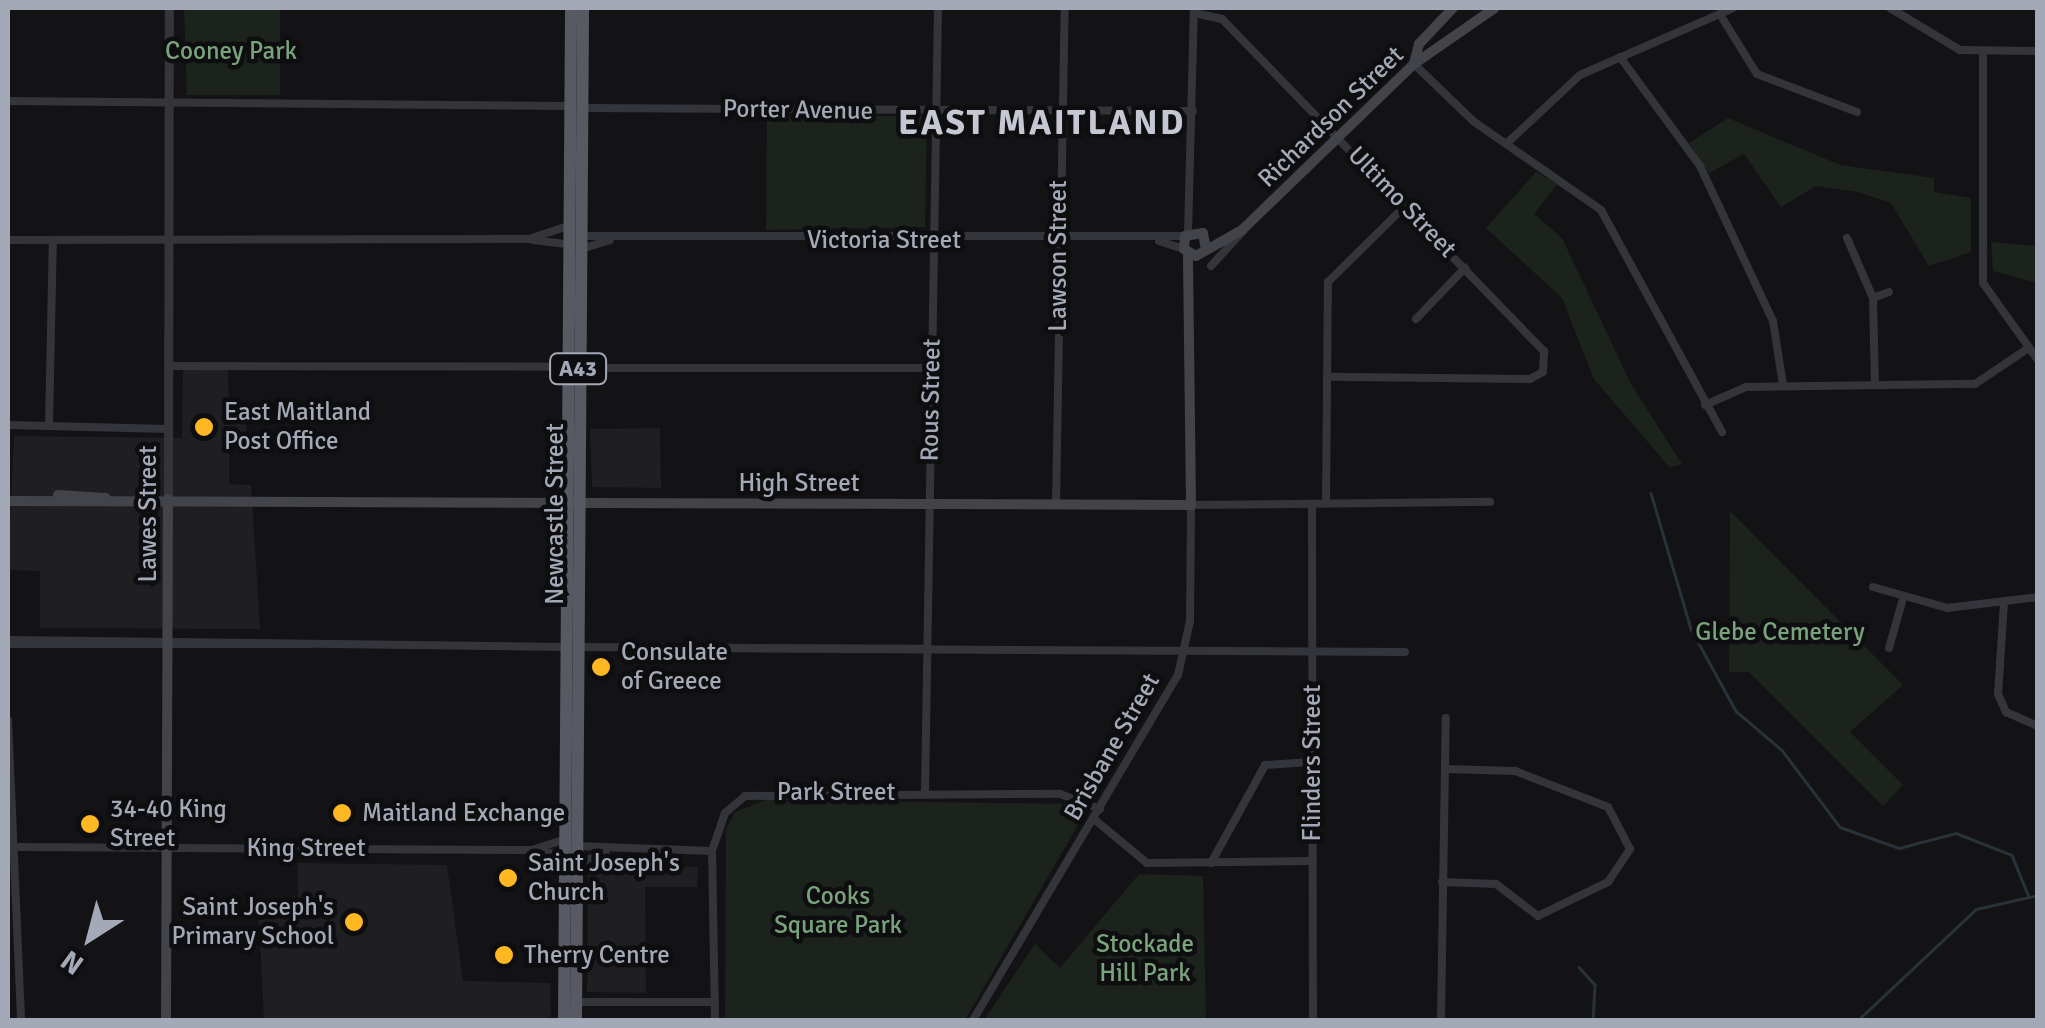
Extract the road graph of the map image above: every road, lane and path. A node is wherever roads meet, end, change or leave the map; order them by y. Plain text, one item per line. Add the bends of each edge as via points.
1 (169, 8) edge
2 (571, 8) edge
3 (583, 8) edge
4 (938, 8) edge
5 (1064, 8) edge
6 (1452, 8) edge
7 (1464, 8) edge
8 (1495, 8) edge
9 (1733, 8) edge
10 (1890, 8) edge
11 (1194, 10) edge
12 (1720, 16) junction
13 (1466, 24) junction
14 (2038, 51) edge
15 (1983, 55) junction
16 (1620, 57) junction
17 (1414, 64) junction
18 (8, 101) edge
19 (169, 102) junction
20 (576, 107) junction
21 (935, 110) junction
22 (1058, 111) junction
23 (1193, 111) junction
24 (1857, 112) dead end
25 (1338, 136) junction
26 (1506, 144) junction
27 (1406, 205) junction
28 (1194, 214) junction
29 (1247, 226) junction
30 (1203, 233) junction
31 (1186, 234) junction
32 (574, 236) junction
33 (1226, 238) junction
34 (1846, 238) dead end
35 (168, 239) junction
36 (529, 239) junction
37 (8, 240) edge
38 (53, 240) junction
39 (610, 240) junction
40 (934, 240) junction
41 (1058, 241) junction
42 (1158, 241) junction
43 (1186, 251) junction
44 (1205, 252) junction
45 (1211, 266) dead end
46 (1466, 268) junction
47 (1195, 285) junction
48 (1888, 292) dead end
49 (1873, 298) junction
50 (1416, 319) dead end
51 (2027, 350) junction
52 (2038, 360) edge
53 (168, 366) junction
54 (572, 368) junction
55 (932, 368) junction
56 (1327, 376) junction
57 (1783, 385) junction
58 (1875, 385) junction
59 (1705, 405) junction
60 (8, 425) edge
61 (48, 426) junction
62 (168, 428) junction
63 (1722, 432) dead end
64 (8, 498) edge
65 (168, 499) junction
66 (571, 502) junction
67 (1326, 502) junction
68 (1490, 502) dead end
69 (930, 503) junction
70 (1056, 504) junction
71 (1191, 505) junction
72 (1312, 506) junction
73 (1873, 587) dead end
74 (2038, 597) edge
75 (1902, 602) junction
76 (2004, 602) junction
77 (8, 642) edge
78 (168, 643) junction
79 (570, 647) junction
80 (1890, 648) dead end
81 (928, 649) junction
82 (1185, 650) junction
83 (1312, 651) junction
84 (1404, 652) dead end
85 (1446, 718) dead end
86 (8, 720) edge
87 (2038, 726) edge
88 (1311, 762) junction
89 (1444, 769) junction
90 (925, 792) junction
91 (1100, 809) junction
92 (576, 818) junction
93 (1094, 818) junction
94 (569, 843) junction
95 (20, 846) junction
96 (168, 848) junction
97 (532, 850) junction
98 (712, 851) junction
99 (606, 852) junction
100 (563, 855) junction
101 (1312, 861) junction
102 (1212, 863) junction
103 (576, 866) junction
104 (1442, 882) junction
105 (563, 883) junction
106 (576, 1002) junction
107 (715, 1002) junction
108 (22, 1020) edge
109 (166, 1020) edge
110 (564, 1020) edge
111 (576, 1020) edge
112 (715, 1020) edge
113 (973, 1020) edge
114 (1313, 1020) edge
115 (1441, 1020) edge

1 - 19 street, Lawes Street
2 - 20 highway, Newcastle Street / A43
3 - 20 highway, Newcastle Street / A43
4 - 21 street, Rous Street
5 - 22 street, Lawson Street
6 - 17 main road via 1419,44
7 - 13 main road
8 - 13 main road, Richardson Street
9 - 12 street
10 - 15 street via 1938,42
11 - 23 street
11 - 25 street, Ultimo Street via 1222,20
12 - 16 street
12 - 24 street via 1757,74
13 - 17 main road, Richardson Street
14 - 15 street
15 - 51 street via 1983,284
16 - 26 street via 1561,89
16 - 57 street via 1700,166 1773,321
17 - 25 main road, Richardson Street
17 - 26 street
18 - 19 street, Porter Avenue
19 - 20 street, Porter Avenue
19 - 35 street, Lawes Street
20 - 21 street, Porter Avenue
20 - 32 highway, Newcastle Street / A43
21 - 22 street, Porter Avenue
21 - 40 street, Rous Street
22 - 23 street, Porter Avenue
22 - 41 street, Lawson Street
23 - 28 street
25 - 27 street, Ultimo Street
25 - 29 main road, Richardson Street
26 - 59 street via 1601,210
27 - 46 street, Ultimo Street
27 - 56 street via 1328,282
28 - 30 street
28 - 31 street
29 - 33 main road, Richardson Street
29 - 45 street, Richardson Street
30 - 31 main road
30 - 33 main road
30 - 44 main road, Brisbane Street
31 - 42 street, Victoria Street
31 - 43 main road, Brisbane Street
32 - 36 street, Victoria Street
32 - 36 street, Victoria Street
32 - 39 street, Victoria Street
32 - 39 street, Victoria Street
32 - 54 highway, Newcastle Street / A43
32 - 54 highway, Newcastle Street / A43 via 568,262
33 - 44 main road, Richardson Street
34 - 49 street
35 - 36 street, Victoria Street
35 - 38 street, Victoria Street
35 - 53 street, Lawes Street
37 - 38 street, Victoria Street
38 - 61 street
39 - 40 street, Victoria Street
40 - 41 street, Victoria Street
40 - 55 street, Rous Street
41 - 42 street, Victoria Street
41 - 70 street, Lawson Street
42 - 43 street, Victoria Street
43 - 44 main road
43 - 47 main road, Brisbane Street
44 - 47 main road, Brisbane Street
46 - 50 street
46 - 56 street, Ultimo Street via 1536,338 1543,372
47 - 71 main road, Brisbane Street
48 - 49 street
49 - 58 street
51 - 52 street
51 - 58 street via 1974,384
53 - 54 street
53 - 62 street, Lawes Street
54 - 55 street
54 - 66 highway, Newcastle Street / A43
55 - 69 street, Rous Street
56 - 67 street
57 - 58 street
57 - 59 street
59 - 63 street
60 - 61 street
61 - 62 street
62 - 65 street, Lawes Street
64 - 65 main road, High Street
65 - 66 main road, High Street
65 - 78 main road, Lawes Street
66 - 69 main road, High Street
66 - 79 highway, Newcastle Street / A43
67 - 68 street, High Street
67 - 72 street, High Street
69 - 70 main road, High Street
69 - 81 street, Rous Street
70 - 71 main road, High Street
71 - 72 street, High Street
71 - 82 street, Brisbane Street
72 - 83 street, Flinders Street
73 - 75 street
74 - 76 street
75 - 76 street
75 - 80 street
76 - 87 street via 1998,694 2006,712
77 - 78 street
78 - 79 street
78 - 96 main road, Lawes Street
79 - 81 street
79 - 92 highway, Newcastle Street / A43
79 - 94 highway, Newcastle Street / A43
81 - 82 street
81 - 90 street, Rous Street
82 - 83 street
82 - 91 street, Brisbane Street
83 - 84 street
83 - 88 street, Flinders Street
85 - 89 street
86 - 95 street
88 - 101 street, Flinders Street
88 - 102 street via 1266,765
89 - 104 street
89 - 104 street via 1516,771 1608,807 1630,849 1608,882 1538,916 1496,884
90 - 91 street, Park Street via 1060,794
90 - 98 street, Park Street via 761,791 725,813
91 - 93 street, Brisbane Street
92 - 94 highway, Newcastle Street / A43
92 - 100 highway
93 - 102 street via 1147,863
93 - 113 street, Brisbane Street
94 - 97 street, King Street
94 - 99 street, King Street
94 - 100 highway, Newcastle Street / A43
94 - 103 highway, Newcastle Street / A43
94 - 105 highway
95 - 96 street, King Street
95 - 108 street
96 - 97 street, King Street
96 - 109 main road, Lawes Street
97 - 100 street, King Street
98 - 99 street, King Street
98 - 107 street, Park Street
99 - 103 street, King Street
100 - 105 highway, Newcastle Street / A43
101 - 102 street
101 - 114 street, Flinders Street
103 - 106 highway, Newcastle Street / A43
104 - 115 street
105 - 110 highway, Newcastle Street / A43
106 - 107 street
106 - 111 highway, Newcastle Street / A43
107 - 112 street, Park Street

